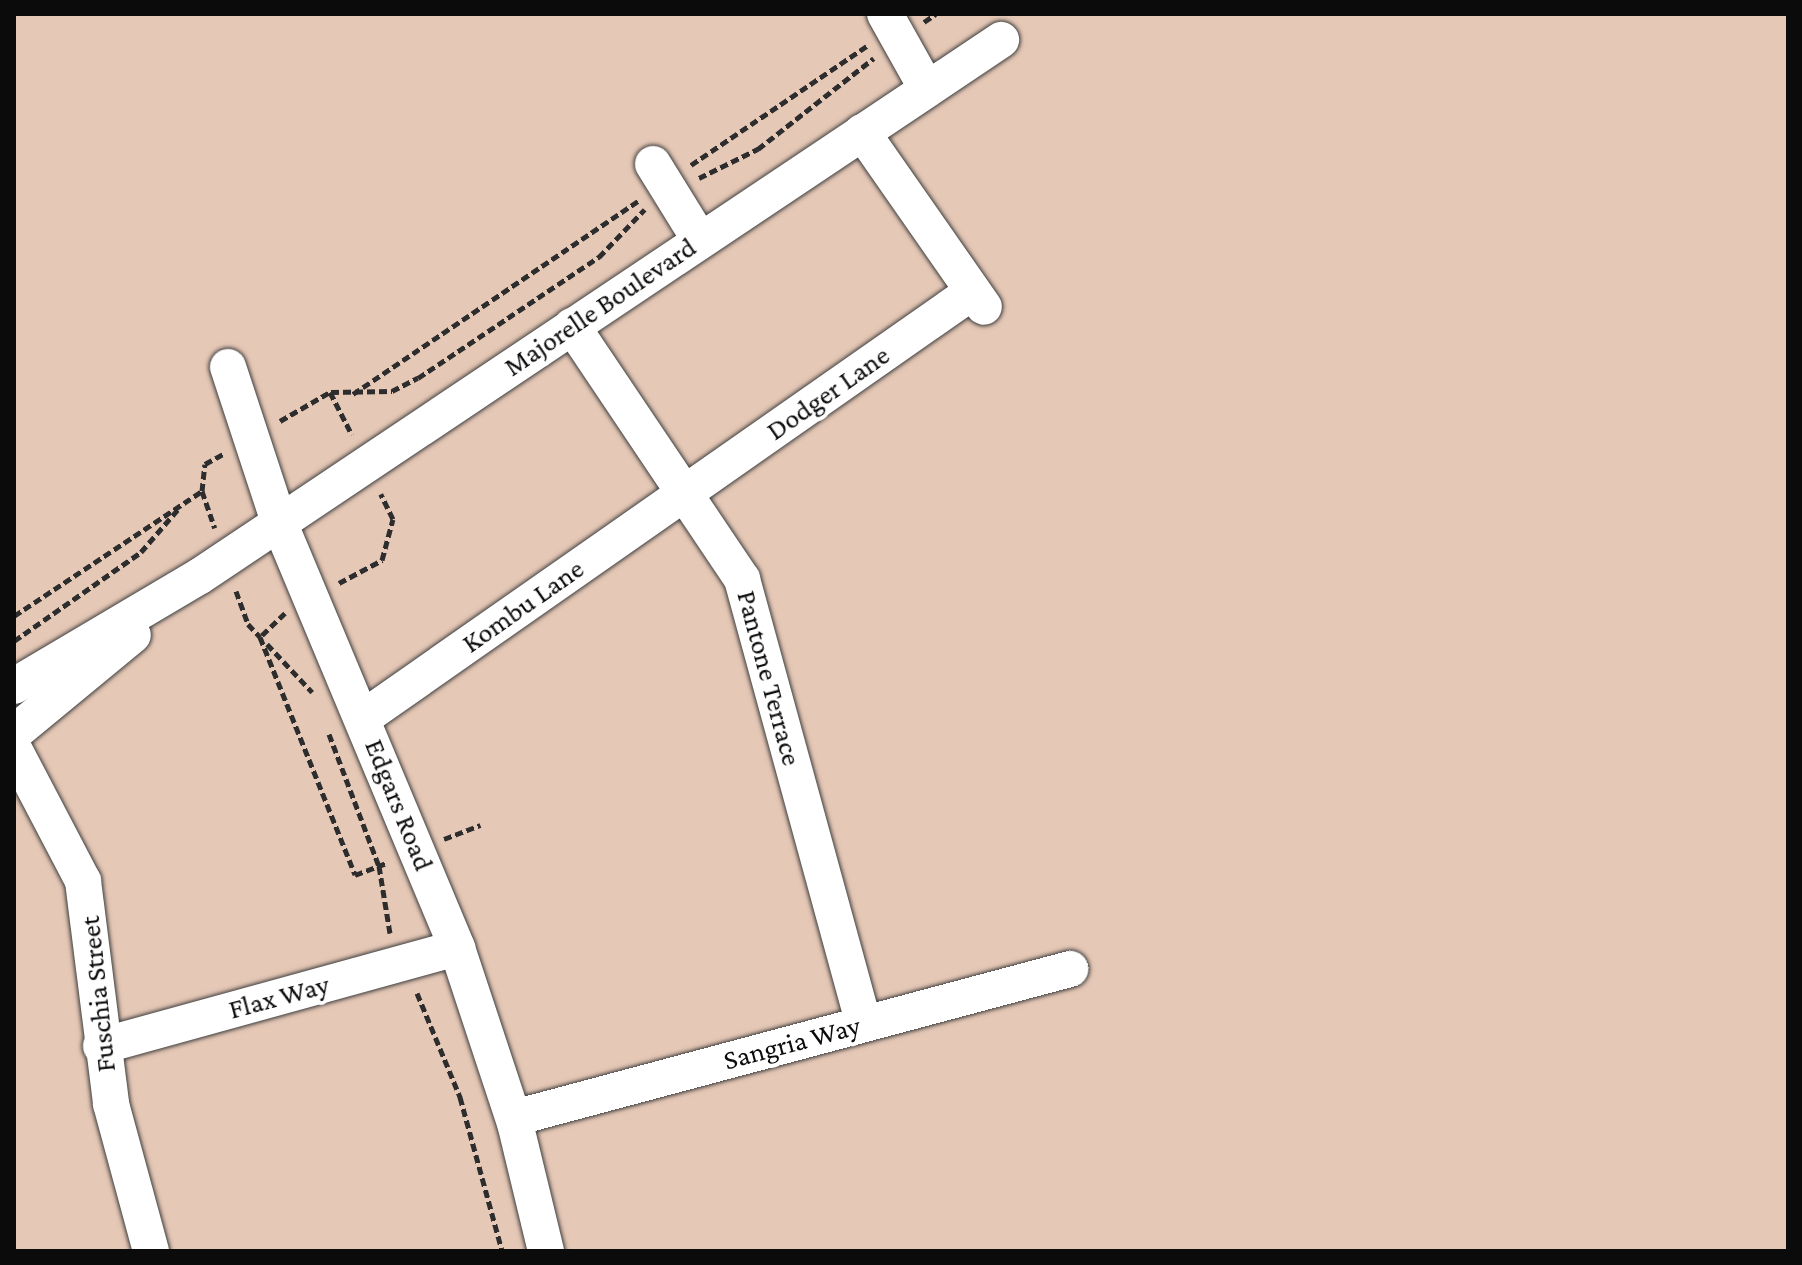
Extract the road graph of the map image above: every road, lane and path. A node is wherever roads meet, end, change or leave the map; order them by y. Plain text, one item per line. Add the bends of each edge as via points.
1 (889, 21) edge
2 (1001, 40) dead end
3 (927, 89) junction
4 (862, 132) junction
5 (659, 174) junction
6 (700, 240) junction
7 (572, 326) junction
8 (228, 367) dead end
9 (330, 392) dead end
10 (683, 494) junction
11 (279, 522) junction
12 (200, 576) junction
13 (14, 616) edge
14 (14, 641) edge
15 (266, 643) dead end
16 (14, 686) edge
17 (363, 718) junction
18 (14, 733) edge
19 (14, 749) edge
20 (480, 825) dead end
21 (417, 850) junction
22 (457, 948) junction
23 (1070, 969) dead end
24 (864, 1024) junction
25 (101, 1046) junction
26 (514, 1118) junction
27 (151, 1251) edge
28 (546, 1251) edge

1 - 3 street
1 - 5 path
2 - 3 street, Majorelle Boulevard
3 - 4 street, Majorelle Boulevard
4 - 6 street, Majorelle Boulevard
4 - 10 street, Dodger Lane via 978,300
5 - 6 street
5 - 9 path via 352,394
6 - 7 street, Majorelle Boulevard
7 - 10 street, Pantone Terrace
7 - 11 street, Majorelle Boulevard
8 - 11 street, Edgars Road
10 - 17 street, Kombu Lane
10 - 24 street, Pantone Terrace via 742,579
11 - 12 street, Majorelle Boulevard
11 - 17 street, Edgars Road
12 - 16 street, Majorelle Boulevard
12 - 18 street, Majorelle Boulevard
13 - 14 path via 186,501 141,552
15 - 21 path via 355,875
17 - 21 street, Edgars Road
19 - 25 street, Fuschia Street via 83,881 92,913
20 - 21 path
21 - 22 street, Edgars Road
22 - 25 street, Flax Way
22 - 26 street, Edgars Road
23 - 24 street, Sangria Way
24 - 26 street, Sangria Way
25 - 27 street, Fuschia Street
26 - 28 street, Edgars Road

